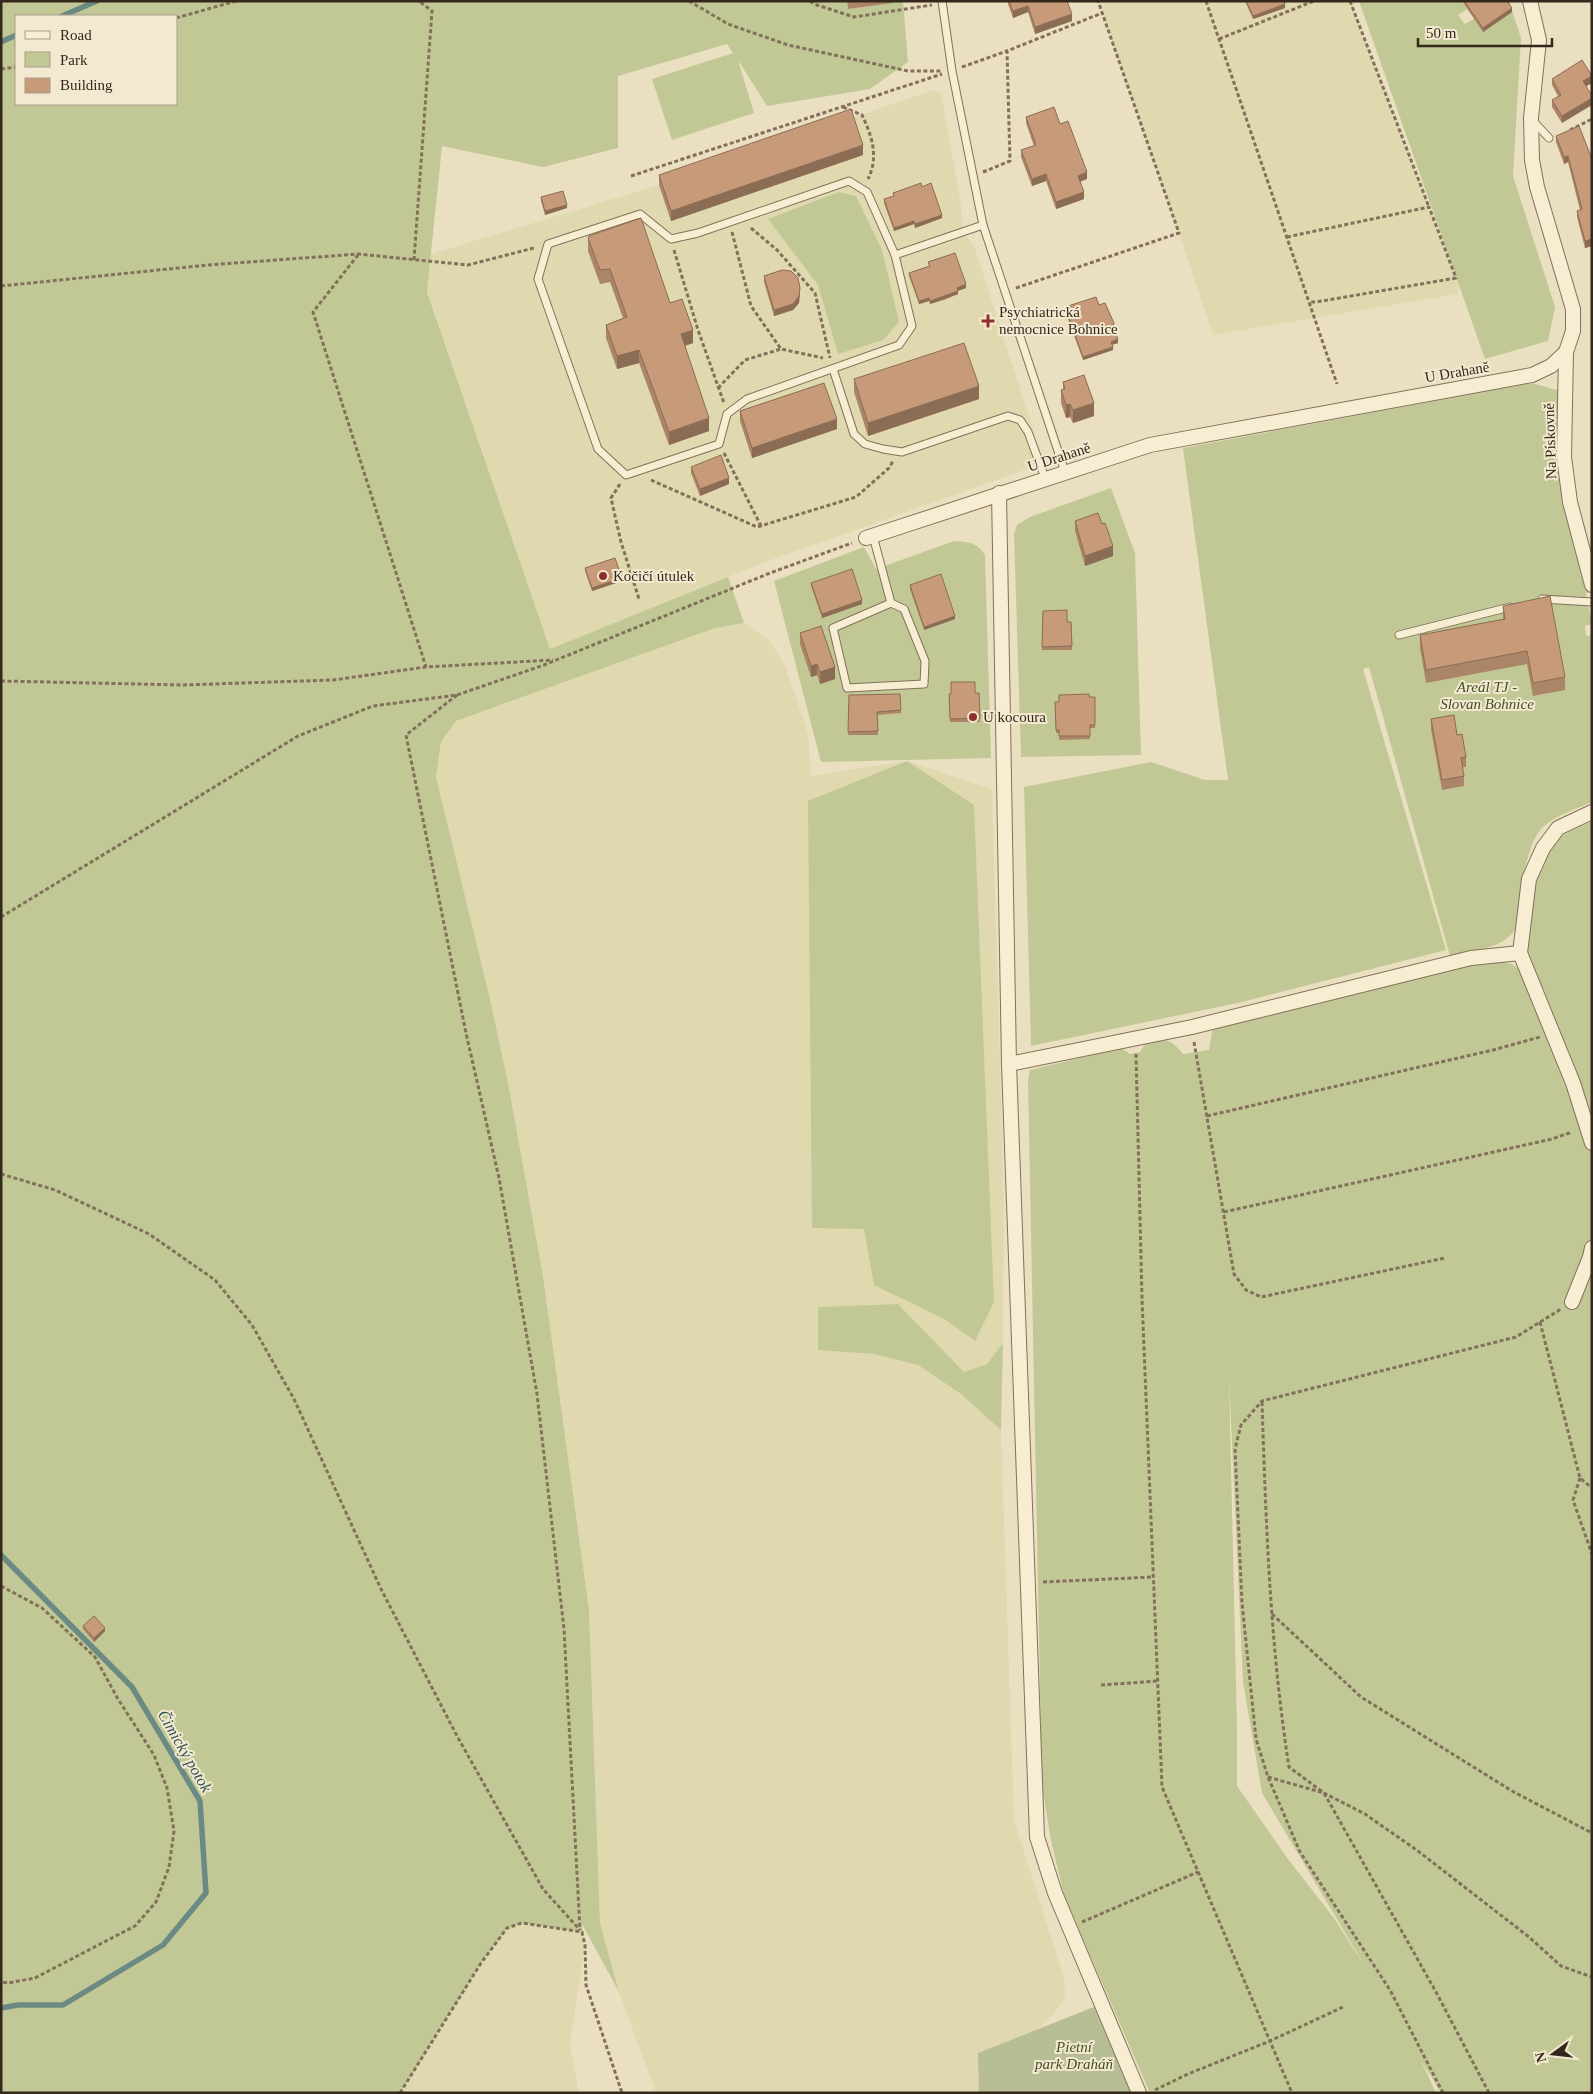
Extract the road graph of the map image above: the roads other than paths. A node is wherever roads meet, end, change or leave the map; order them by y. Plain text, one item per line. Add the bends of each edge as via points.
1 (1530, 1) edge
2 (943, 3) edge
3 (1531, 118) junction
4 (1549, 138) road end
5 (983, 225) junction
6 (894, 255) junction
7 (1566, 352) junction
8 (833, 369) junction
9 (1065, 472) junction
10 (1046, 478) junction
11 (998, 493) junction
12 (870, 537) joint
13 (1592, 585) edge
14 (891, 602) junction
15 (1533, 602) edge
16 (1592, 602) edge
17 (1514, 606) edge
18 (1399, 635) dead end
19 (1592, 812) edge
20 (1520, 953) junction
21 (1009, 1064) junction
22 (1592, 1143) edge
23 (1592, 1248) edge
24 (1572, 1302) road end
25 (1140, 2093) edge

1 - 3 street via 1539,40
2 - 5 lane via 952,70
3 - 4 lane
3 - 7 street via 1532,160 1537,187 1573,309 1573,331
5 - 6 lane
5 - 9 lane
6 - 8 lane via 912,326 900,345
6 - 8 lane via 867,192 849,181 698,233 671,239 640,214 548,244 538,279 598,449 626,475 719,444 727,414 747,399
7 - 9 street, U Drahaně via 1551,366 1532,375 1150,445
7 - 13 street, Na Pískovně via 1564,457 1570,502
8 - 10 lane via 854,434 865,444 902,452 1008,416 1020,420 1028,432
9 - 10 street, U Drahaně
10 - 11 street, U Drahaně
11 - 12 street, U Drahaně
11 - 21 street
12 - 14 lane
14 - 14 lane via 833,628 847,688 924,684 925,662 904,609
15 - 16 lane via 1543,599
17 - 18 lane
19 - 20 street via 1558,828 1543,848 1529,879
20 - 21 street via 1471,958 1192,1027
20 - 22 street via 1572,1082
21 - 25 street via 1037,1837 1055,1893
23 - 24 street

